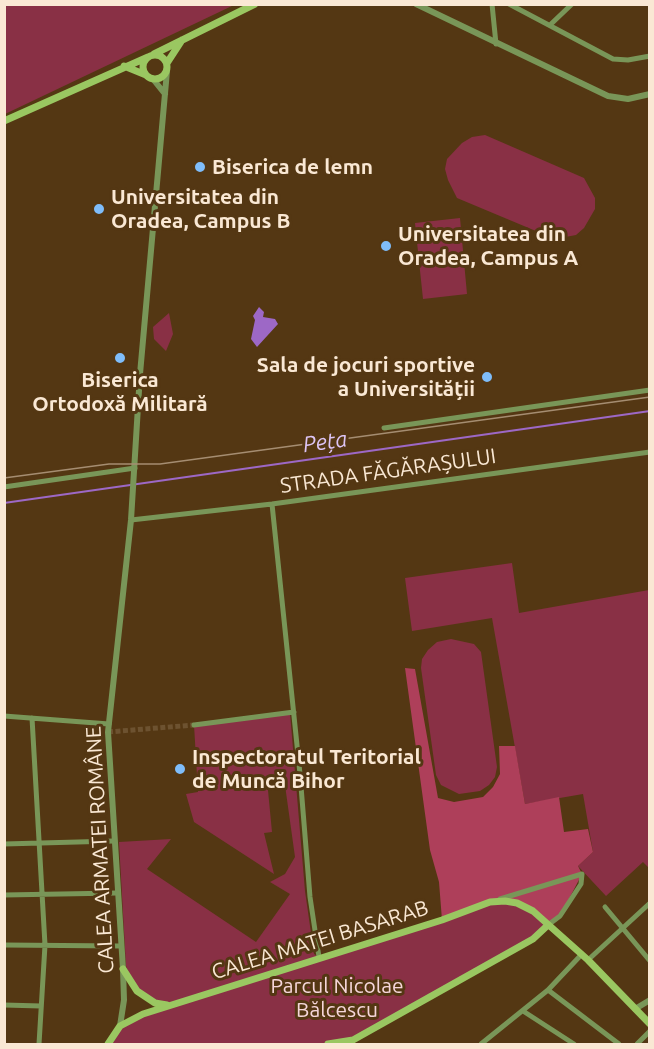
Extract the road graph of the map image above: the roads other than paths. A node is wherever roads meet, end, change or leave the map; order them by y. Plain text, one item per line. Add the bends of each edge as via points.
1 (255, 4) edge
2 (416, 4) edge
3 (492, 4) edge
4 (509, 4) edge
5 (572, 4) edge
6 (550, 25) junction
7 (182, 39) junction
8 (496, 44) junction
9 (151, 56) junction
10 (650, 56) edge
11 (124, 66) junction
12 (167, 67) junction
13 (146, 75) junction
14 (153, 79) junction
15 (165, 94) junction
16 (650, 94) edge
17 (4, 121) edge
18 (650, 390) edge
19 (384, 428) dead end
20 (650, 452) edge
21 (135, 470) junction
22 (4, 487) edge
23 (272, 504) junction
24 (131, 520) junction
25 (294, 712) junction
26 (4, 716) edge
27 (32, 718) junction
28 (109, 724) junction
29 (194, 725) tunnel mouth
30 (114, 841) junction
31 (40, 843) junction
32 (4, 844) edge
33 (117, 893) junction
34 (42, 894) junction
35 (4, 895) edge
36 (490, 902) junction
37 (650, 903) edge
38 (605, 907) dead end
39 (548, 925) junction
40 (622, 928) junction
41 (4, 945) edge
42 (45, 945) junction
43 (120, 946) junction
44 (582, 954) junction
45 (319, 957) junction
46 (588, 960) junction
47 (650, 961) edge
48 (123, 969) junction
49 (548, 990) junction
50 (650, 1000) edge
51 (4, 1005) edge
52 (41, 1006) junction
53 (170, 1006) junction
54 (635, 1009) junction
55 (523, 1011) junction
56 (648, 1019) edge
57 (120, 1026) junction
58 (650, 1031) edge
59 (352, 1042) edge
60 (39, 1044) edge
61 (106, 1044) edge
62 (328, 1044) edge
63 (481, 1044) edge
64 (574, 1044) edge
65 (620, 1044) edge
66 (637, 1044) edge

1 - 7 main road
2 - 8 street
3 - 8 street
4 - 6 street
5 - 6 street
6 - 10 street via 613,59
7 - 9 main road
7 - 12 main road
8 - 16 street via 608,96 623,99
9 - 11 main road
9 - 12 main road via 162,57
9 - 13 main road via 143,67
11 - 13 main road
11 - 17 main road
12 - 14 main road via 161,77
12 - 15 street, CALEA ARMATEI ROMÂNE
13 - 14 main road
14 - 15 street
15 - 21 street, CALEA ARMATEI ROMÂNE
18 - 19 street, STRADA FĂGĂRAȘULUI
20 - 23 street, STRADA FĂGĂRAȘULUI
21 - 22 street
21 - 24 street, CALEA ARMATEI ROMÂNE
23 - 24 street, STRADA FĂGĂRAȘULUI
23 - 25 street
24 - 28 street, CALEA ARMATEI ROMÂNE
25 - 29 street
25 - 45 street
26 - 27 street
27 - 28 street
27 - 31 street
28 - 30 street, CALEA ARMATEI ROMÂNE
30 - 31 street
30 - 33 street, CALEA ARMATEI ROMÂNE
31 - 32 street
31 - 34 street
33 - 34 street
33 - 43 street, CALEA ARMATEI ROMÂNE
34 - 35 street
34 - 42 street
36 - 39 main road, CALEA MATEI BASARAB via 518,903
36 - 39 street via 582,874 581,884 560,916
36 - 45 main road, CALEA MATEI BASARAB
37 - 40 street
38 - 40 street
39 - 44 main road, CALEA MATEI BASARAB
39 - 59 main road via 533,939
40 - 46 street
40 - 47 street
41 - 42 street
42 - 43 street
42 - 52 street
43 - 48 street, CALEA ARMATEI ROMÂNE
44 - 46 main road, CALEA MATEI BASARAB
44 - 49 street
45 - 53 main road, CALEA MATEI BASARAB
46 - 54 main road, CALEA MATEI BASARAB
48 - 53 main road via 137,992 155,1003
48 - 57 street, CALEA ARMATEI ROMÂNE
49 - 55 street
49 - 65 street
50 - 54 street
51 - 52 street
52 - 60 street
53 - 57 main road, CALEA MATEI BASARAB
54 - 56 main road, CALEA MATEI BASARAB
55 - 63 street
55 - 64 street
57 - 61 main road, CALEA MATEI BASARAB
58 - 66 street
59 - 62 main road

